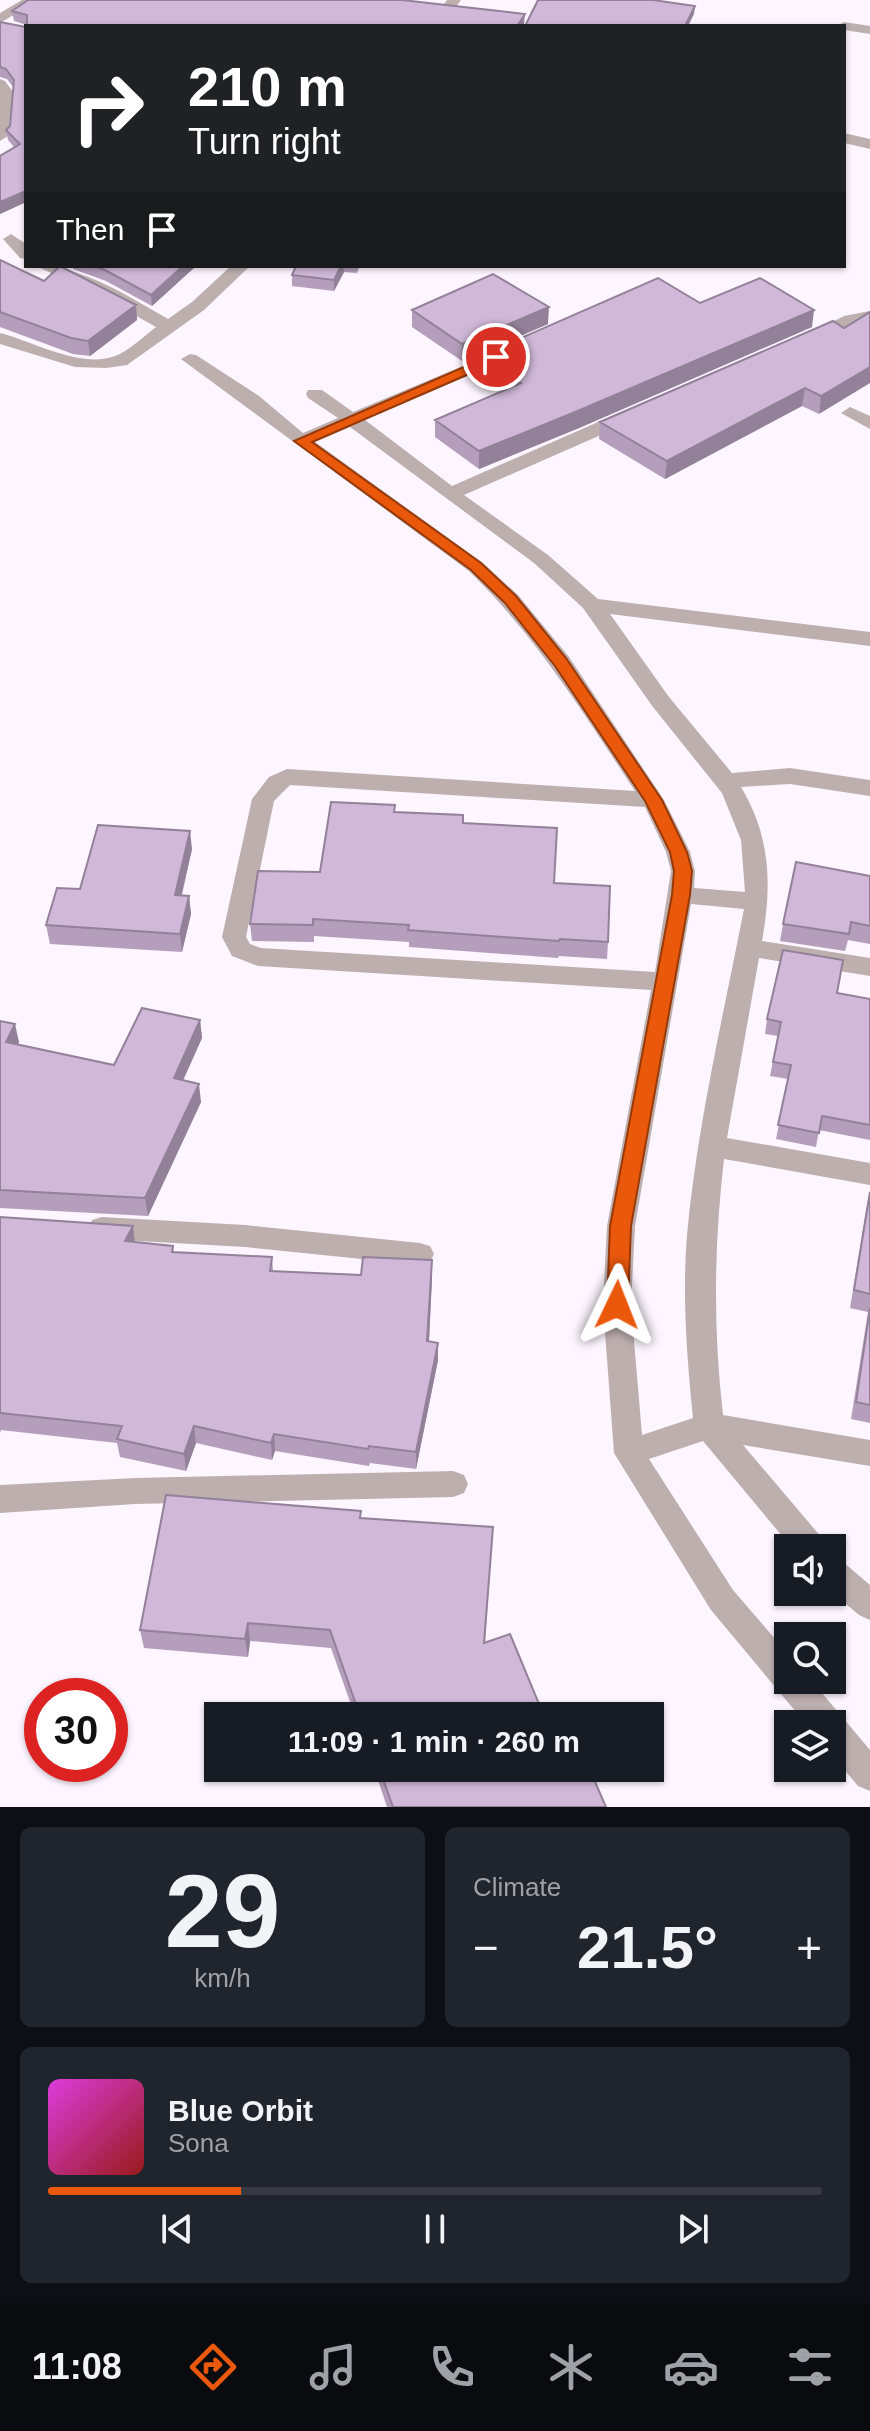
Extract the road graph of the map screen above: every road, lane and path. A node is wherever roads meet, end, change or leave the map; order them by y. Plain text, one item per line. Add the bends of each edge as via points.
1 (32, 0) edge
2 (445, 5) edge
3 (4, 24) edge
4 (436, 24) edge
5 (846, 27) edge
6 (870, 30) edge
7 (0, 84) edge
8 (0, 136) edge
9 (846, 138) edge
10 (870, 144) edge
11 (11, 239) dead end
12 (24, 252) edge
13 (50, 268) edge
14 (239, 268) edge
15 (870, 316) edge
16 (167, 326) junction
17 (0, 338) edge
18 (525, 344) edge
19 (793, 345) edge
20 (26, 349) junction
21 (190, 359) dead end
22 (0, 361) edge
23 (315, 394) dead end
24 (650, 407) edge
25 (850, 413) dead end
26 (355, 420) junction
27 (870, 423) edge
28 (301, 441) junction
29 (450, 494) junction
30 (592, 605) junction
31 (870, 639) edge
32 (726, 781) junction
33 (870, 788) edge
34 (653, 800) junction
35 (681, 895) junction
36 (757, 902) junction
37 (749, 948) junction
38 (870, 967) edge
39 (666, 982) junction
40 (712, 1146) junction
41 (870, 1174) edge
42 (76, 1226) edge
43 (420, 1254) dead end
44 (709, 1426) junction
45 (629, 1453) junction
46 (870, 1453) edge
47 (453, 1484) dead end
48 (0, 1499) edge
49 (799, 1534) edge
50 (846, 1584) edge
51 (870, 1605) edge
52 (774, 1661) edge
53 (802, 1694) edge
54 (815, 1710) edge
55 (846, 1747) edge
56 (870, 1775) edge

1 - 3 street
2 - 4 street
5 - 6 street
7 - 8 street via 5,92
9 - 10 street
11 - 12 street
13 - 16 street
14 - 16 street
15 - 19 street
16 - 20 street via 121,361 108,364
17 - 20 street
18 - 26 street
20 - 22 street
21 - 28 street
23 - 26 street
24 - 29 street
25 - 27 street
26 - 28 street
26 - 29 street
28 - 34 street via 476,567 511,600 561,662
29 - 30 street via 561,575
30 - 31 street
30 - 32 street
32 - 33 street via 790,776
32 - 36 street via 748,819 757,848
34 - 35 street via 678,852
34 - 39 street via 287,777 263,799 234,937 241,950 258,957
35 - 36 street
35 - 39 street
36 - 37 street
37 - 38 street
37 - 40 street
39 - 45 street via 621,1226 617,1305
40 - 41 street
40 - 44 street via 699,1302
42 - 43 street
44 - 45 street
44 - 46 street
44 - 49 street
45 - 52 street via 722,1600
47 - 48 street
50 - 51 street
53 - 54 street
55 - 56 street

